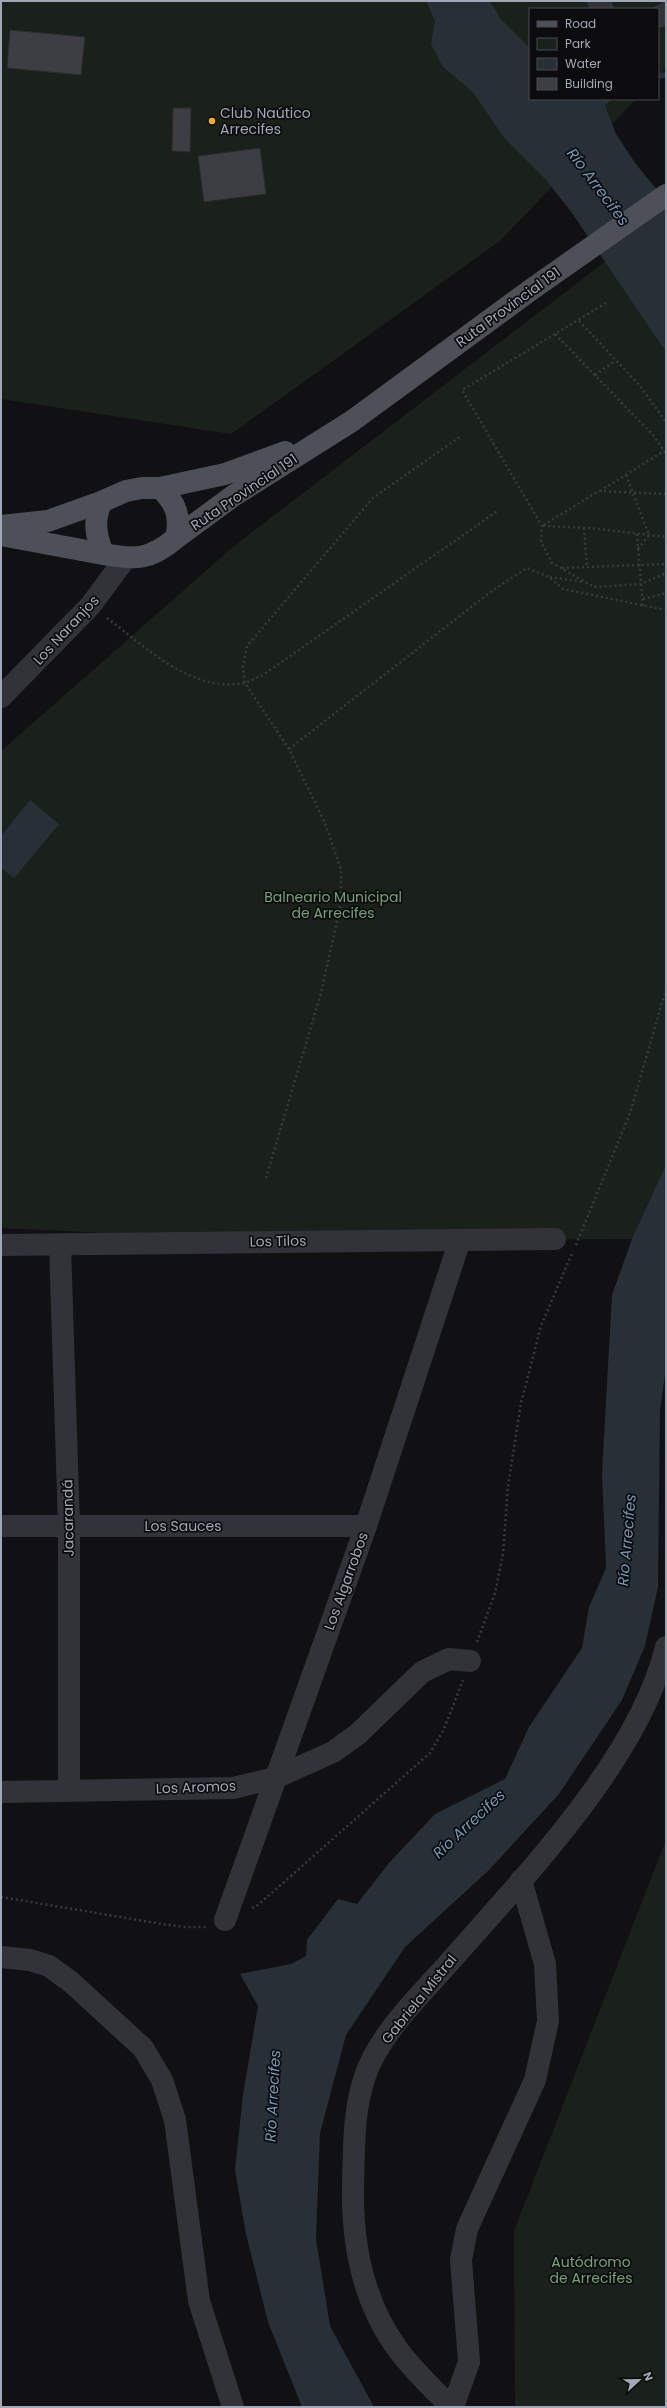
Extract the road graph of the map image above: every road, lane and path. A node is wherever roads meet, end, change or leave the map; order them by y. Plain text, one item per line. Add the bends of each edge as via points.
1 (666, 195) edge
2 (606, 303) dead end
3 (579, 321) junction
4 (555, 334) junction
5 (615, 361) junction
6 (595, 375) junction
7 (352, 421) junction
8 (666, 422) edge
9 (461, 436) dead end
10 (665, 452) edge
11 (626, 475) junction
12 (160, 488) junction
13 (599, 491) junction
14 (633, 492) junction
15 (666, 494) edge
16 (101, 502) junction
17 (499, 510) dead end
18 (1, 526) edge
19 (542, 526) junction
20 (584, 528) junction
21 (637, 534) junction
22 (1, 535) edge
23 (649, 535) junction
24 (666, 537) edge
25 (176, 538) junction
26 (638, 549) junction
27 (103, 554) junction
28 (125, 558) junction
29 (666, 564) edge
30 (640, 565) junction
31 (587, 567) junction
32 (562, 568) junction
33 (666, 573) edge
34 (549, 577) junction
35 (587, 582) junction
36 (641, 584) junction
37 (666, 593) edge
38 (643, 599) junction
39 (90, 606) junction
40 (644, 607) junction
41 (666, 610) edge
42 (245, 683) junction
43 (1, 697) edge
44 (289, 749) junction
45 (666, 989) edge
46 (266, 1178) dead end
47 (555, 1239) dead end
48 (460, 1240) junction
49 (1, 1245) edge
50 (60, 1245) junction
51 (1, 1526) edge
52 (69, 1526) junction
53 (366, 1526) junction
54 (666, 1647) edge
55 (470, 1661) junction
56 (274, 1778) junction
57 (69, 1791) junction
58 (1, 1792) edge
59 (521, 1880) junction
60 (1, 1897) edge
61 (225, 1920) junction
62 (1, 1957) edge
63 (233, 2407) edge
64 (452, 2407) edge

1 - 7 main road, Ruta Provincial 191
2 - 3 path
3 - 4 path
3 - 5 path
4 - 6 path
4 - 19 path via 462,390
5 - 6 path
5 - 8 path via 640,386
6 - 10 path via 653,435
7 - 12 main road, Ruta Provincial 191 via 295,448 236,471
7 - 25 main road, Ruta Provincial 191 via 232,496
9 - 42 path via 373,498 354,519 247,646 243,666
10 - 11 path
11 - 13 path
11 - 14 path
12 - 16 main road via 126,491
12 - 25 main road via 172,500 178,512
13 - 14 path
13 - 19 path
14 - 15 path
14 - 23 path
16 - 18 main road via 48,520
16 - 27 main road via 95,528
17 - 42 path via 263,674
19 - 20 path
19 - 32 path via 541,542 552,563
20 - 21 path
20 - 31 path
21 - 23 path
21 - 26 path
22 - 27 main road
23 - 24 path
23 - 26 path
25 - 28 main road via 143,558
26 - 30 path
27 - 28 main road
28 - 39 street, Los Naranjos
29 - 30 path
30 - 31 path
30 - 36 path
31 - 32 path
32 - 35 path
33 - 36 path
34 - 35 path
34 - 40 path via 563,589
34 - 44 path via 527,568 493,590
35 - 36 path via 594,587
36 - 38 path
37 - 38 path
38 - 40 path
39 - 42 path via 174,667 198,680 230,685
39 - 43 street, Los Naranjos
40 - 41 path
42 - 44 path
44 - 46 path via 325,823 341,870 340,903 321,993
45 - 55 path via 630,1113 541,1326 521,1403 508,1486 503,1554 495,1593
47 - 48 street, Los Tilos
48 - 50 street, Los Tilos
48 - 53 street, Los Algarrobos
49 - 50 street, Los Tilos
50 - 52 street, Jacarandá
51 - 52 street, Los Sauces
52 - 53 street, Los Sauces
52 - 57 street, Jacarandá
53 - 56 street, Los Algarrobos
54 - 59 street, Gabriela Mistral via 662,1665 639,1716 613,1760 555,1841
55 - 56 street, Los Aromos via 449,1659 422,1672 358,1734 333,1752
55 - 61 path via 444,1729 430,1753 258,1905
56 - 57 street, Los Aromos via 233,1788
56 - 61 street, Los Algarrobos
57 - 58 street, Los Aromos
59 - 64 street via 544,1964 548,2021 535,2080 467,2229 461,2260 469,2362
59 - 64 street, Gabriela Mistral via 407,2010 384,2040 365,2075 358,2108 352,2212 356,2252 371,2303 399,2351
60 - 61 path via 184,1927 205,1927
62 - 63 street via 30,1960 49,1966 71,1982 143,2048 162,2080 175,2120 199,2301

